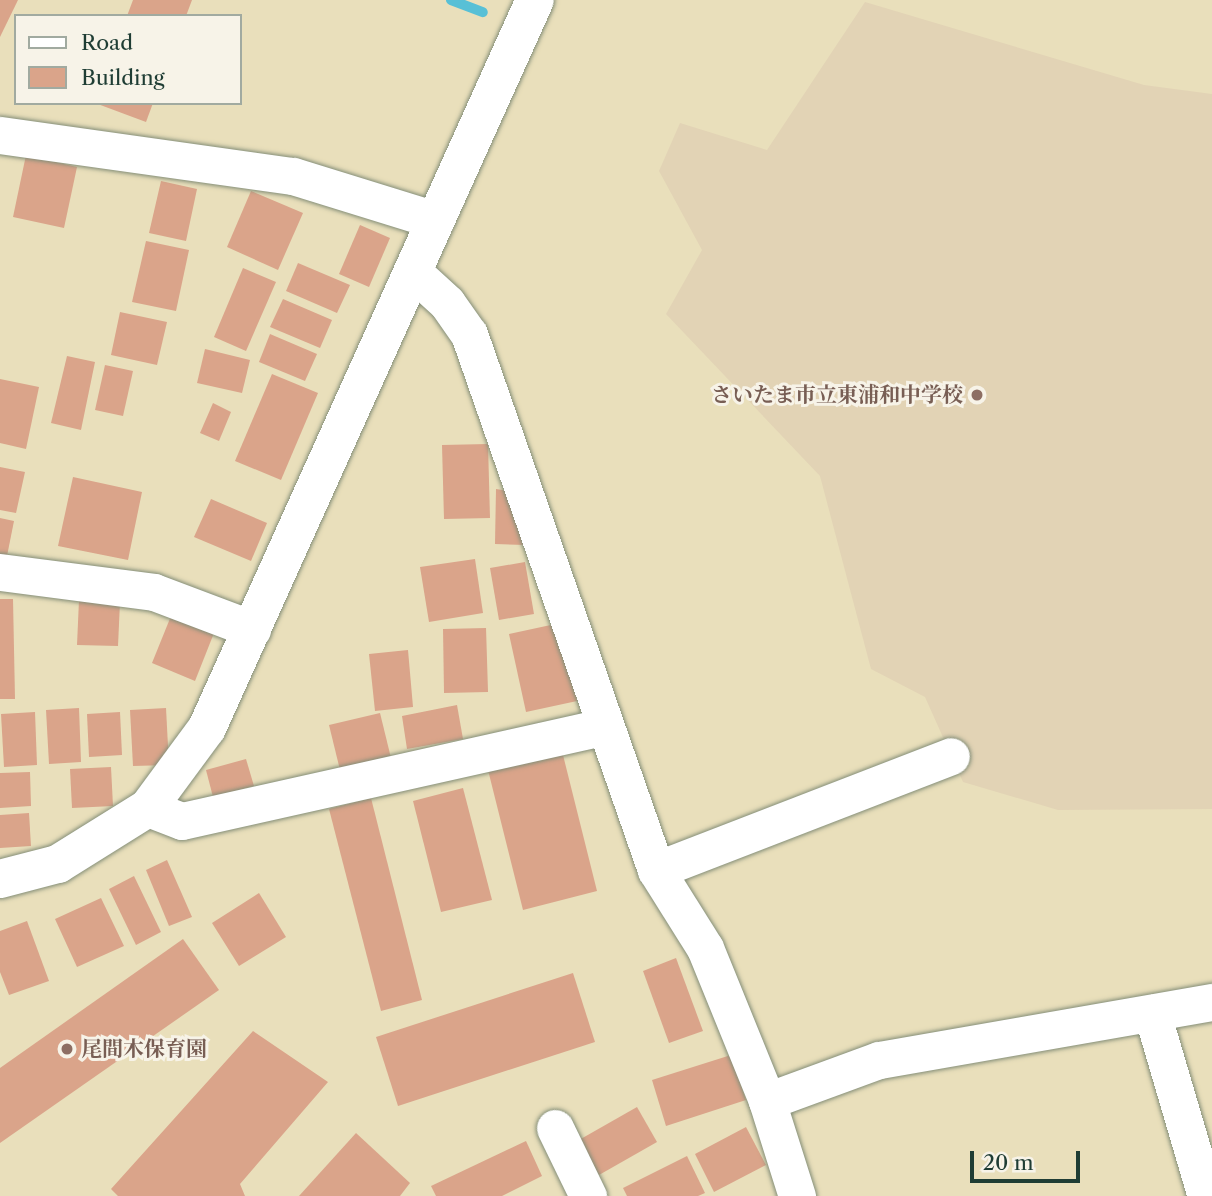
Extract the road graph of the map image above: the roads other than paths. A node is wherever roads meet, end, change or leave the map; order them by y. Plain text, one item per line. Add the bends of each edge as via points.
1 (535, 0) edge
2 (0, 135) edge
3 (435, 220) junction
4 (412, 271) junction
5 (0, 572) edge
6 (252, 629) junction
7 (604, 727) junction
8 (951, 756) dead end
9 (148, 808) junction
10 (656, 870) junction
11 (0, 879) edge
12 (1212, 1002) edge
13 (1152, 1013) junction
14 (767, 1101) junction
15 (555, 1128) dead end
16 (588, 1196) edge
17 (797, 1196) edge
18 (1206, 1196) edge

1 - 3 street
2 - 3 street via 293,176
3 - 4 street
4 - 6 street
4 - 7 street via 447,303 469,334
5 - 6 street via 154,592
6 - 9 street via 207,729
7 - 9 street via 182,821
7 - 10 street
8 - 10 street
9 - 11 street via 58,864
10 - 14 street via 705,948
12 - 13 street
13 - 14 street via 878,1060
13 - 18 street
14 - 17 street
15 - 16 street

